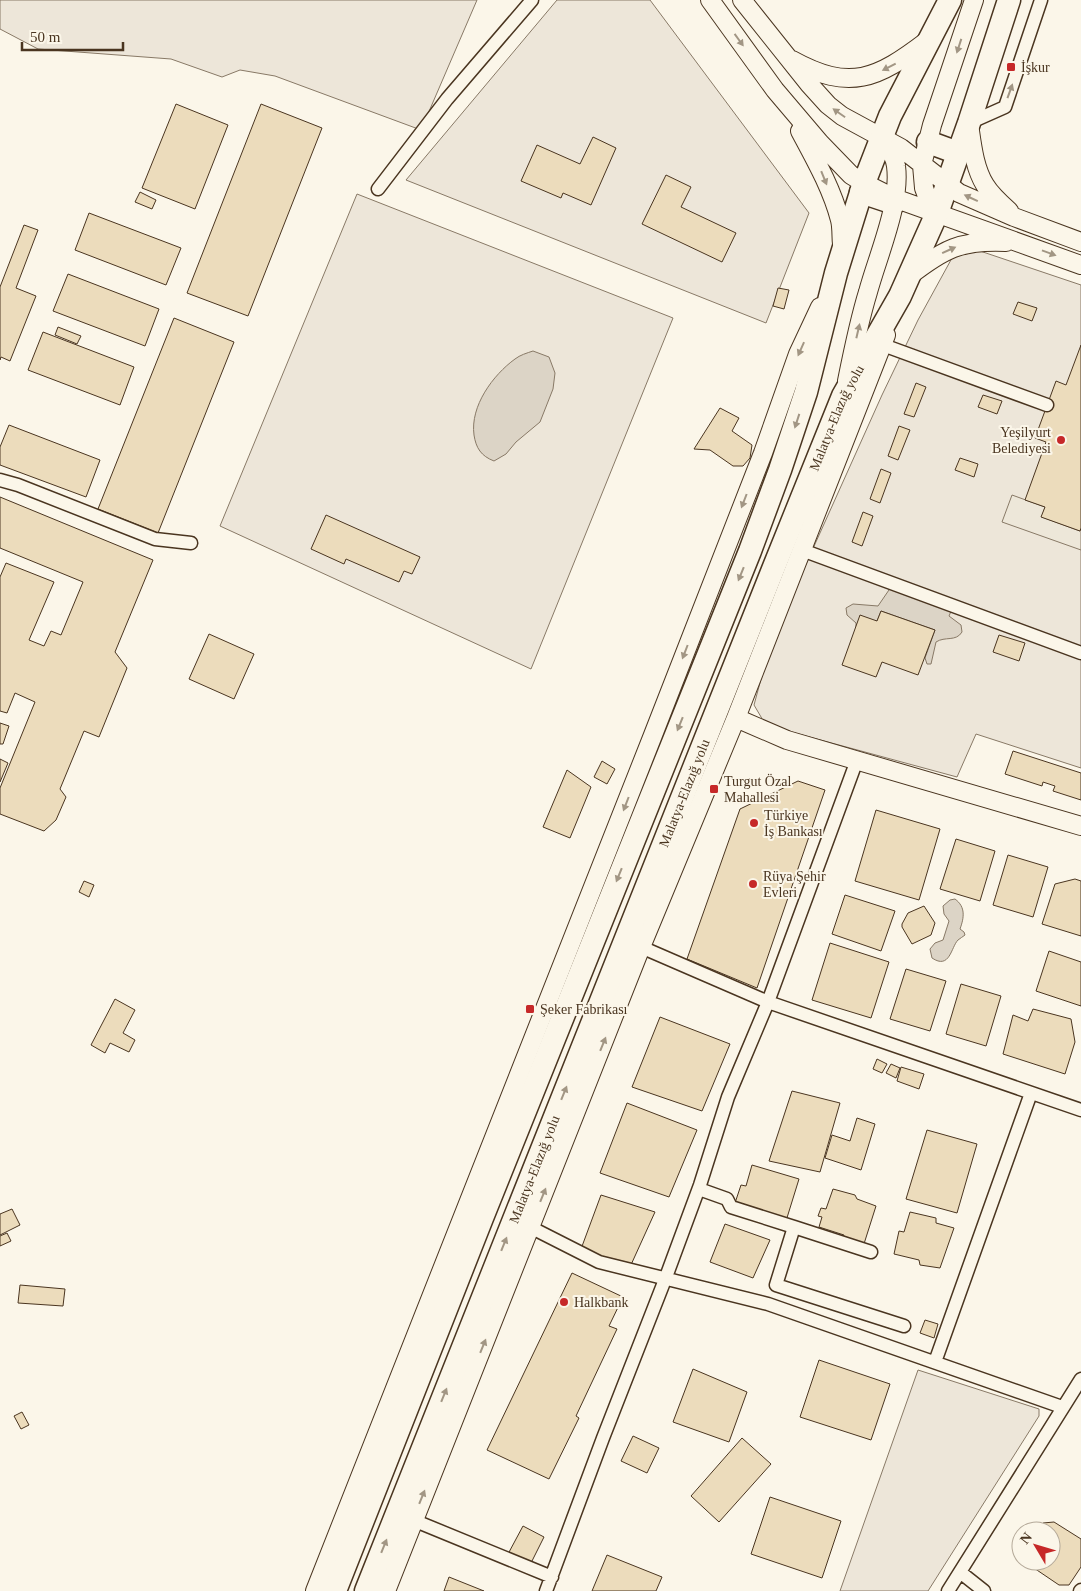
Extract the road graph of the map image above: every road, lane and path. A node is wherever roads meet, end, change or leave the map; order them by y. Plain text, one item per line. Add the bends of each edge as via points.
1 (532, 0) edge
2 (710, 0) edge
3 (742, 0) edge
4 (950, 0) edge
5 (974, 0) edge
6 (1041, 0) edge
7 (1009, 5) edge
8 (930, 39) junction
9 (788, 57) junction
10 (775, 90) junction
11 (969, 124) junction
12 (882, 137) junction
13 (928, 142) junction
14 (958, 153) junction
15 (922, 165) junction
16 (947, 184) junction
17 (862, 187) junction
18 (378, 189) dead end
19 (894, 200) junction
20 (937, 213) junction
21 (1014, 217) junction
22 (1081, 242) edge
23 (1020, 243) junction
24 (842, 251) junction
25 (1081, 265) edge
26 (836, 273) junction
27 (904, 286) junction
28 (883, 345) junction
29 (843, 396) junction
30 (1047, 405) dead end
31 (0, 480) edge
32 (191, 543) dead end
33 (802, 550) junction
34 (1081, 653) edge
35 (736, 718) junction
36 (857, 760) junction
37 (1081, 826) edge
38 (641, 947) junction
39 (768, 1002) junction
40 (1031, 1093) junction
41 (1081, 1110) edge
42 (698, 1190) junction
43 (530, 1227) junction
44 (794, 1227) junction
45 (871, 1252) dead end
46 (666, 1277) junction
47 (904, 1326) dead end
48 (935, 1362) junction
49 (1081, 1379) edge
50 (1062, 1407) junction
51 (413, 1520) junction
52 (960, 1572) junction
53 (552, 1577) junction
54 (315, 1591) edge
55 (335, 1591) edge
56 (366, 1591) edge
57 (386, 1591) edge
58 (546, 1591) edge
59 (948, 1591) edge
60 (984, 1591) edge

1 - 18 street via 448,99
2 -> 10 street
3 - 9 street
4 - 8 highway
5 -> 13 street
11 -> 6 street via 1004,107
7 - 11 highway, Malatya-Elazığ yolu
8 -> 9 street via 885,70 855,78 825,75
8 - 12 highway
12 -> 9 street via 828,105
10 - 17 street
10 -> 24 street via 819,167 840,222
11 - 14 highway, Malatya-Elazığ yolu
11 - 21 street via 975,158 985,185
12 - 15 street
12 - 17 highway
12 - 19 street via 897,167
13 - 14 highway
13 - 15 street
14 - 16 highway, Malatya-Elazığ yolu
15 - 16 street
15 - 20 street via 924,188
16 - 20 highway, Malatya-Elazığ yolu
21 -> 16 street via 971,199
17 - 19 highway
17 - 24 highway
19 - 20 street
29 -> 19 street via 867,292 891,221
20 - 23 street
20 - 27 highway, Malatya-Elazığ yolu
21 - 22 street
23 -> 25 street
27 -> 23 street via 934,258 953,247 989,241
24 - 26 highway
26 -> 54 street via 798,354 763,453 653,735
26 -> 55 highway via 806,392 750,551
27 - 28 street
27 - 29 highway, Malatya-Elazığ yolu
28 - 30 street
28 - 33 street
56 -> 29 highway, Malatya-Elazığ yolu
31 - 32 street via 155,539
33 - 34 street
33 - 35 street
35 - 36 street via 787,740
35 - 38 street
36 - 37 street
36 - 39 street
38 - 39 street
43 -> 38 street
39 - 40 street
39 - 42 street via 728,1097
40 - 41 street
40 - 48 street
42 - 44 street via 727,1199 731,1207
42 - 46 street
43 - 46 street via 599,1262
51 -> 43 street
44 - 45 street
44 - 47 street via 776,1285
46 - 48 street via 768,1304
46 - 53 street
48 - 50 street
49 - 50 street
50 - 52 street
51 - 53 street
51 - 57 street
52 - 59 street
52 - 60 street
53 - 58 street

